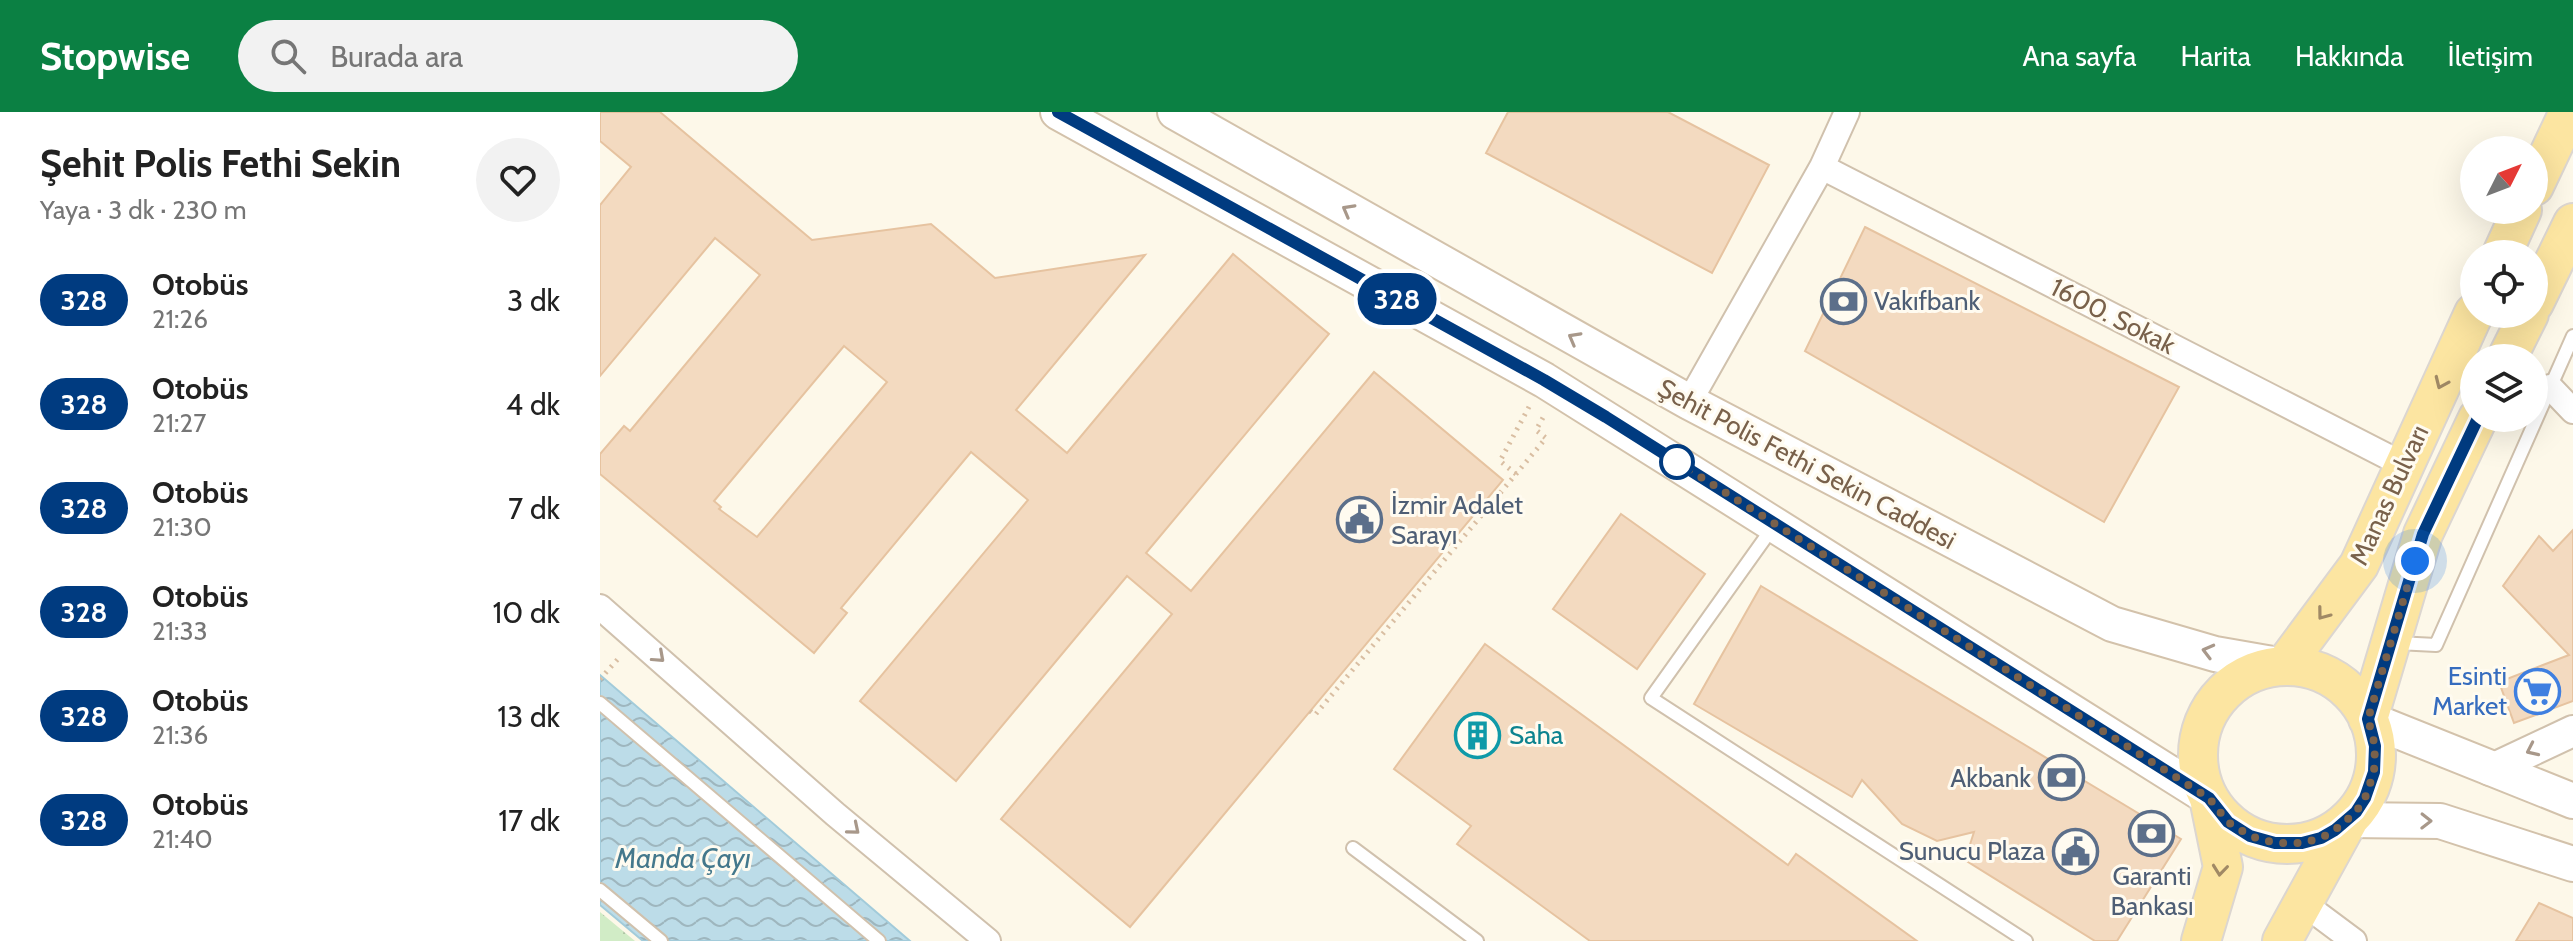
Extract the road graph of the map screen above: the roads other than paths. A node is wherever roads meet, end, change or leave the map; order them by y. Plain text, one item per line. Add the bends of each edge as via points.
1 (1058, 112) edge
2 (1175, 112) edge
3 (1847, 112) edge
4 (2569, 112) edge
5 (2548, 156) edge
6 (1822, 167) junction
7 (2573, 223) edge
8 (2548, 274) edge
9 (2467, 328) edge
10 (2573, 336) edge
11 (1642, 376) junction
12 (2550, 387) junction
13 (1689, 402) junction
14 (2573, 411) edge
15 (1606, 417) junction
16 (2471, 432) edge
17 (2404, 465) junction
18 (1775, 524) junction
19 (600, 607) edge
20 (2390, 643) junction
21 (2284, 666) junction
22 (600, 703) edge
23 (2368, 719) junction
24 (2573, 731) edge
25 (2490, 770) junction
26 (2209, 798) junction
27 (2573, 801) edge
28 (2348, 820) junction
29 (1353, 848) dead end
30 (2573, 864) edge
31 (600, 890) edge
32 (2303, 903) junction
33 (661, 941) edge
34 (879, 941) edge
35 (988, 941) edge
36 (1477, 941) edge
37 (2026, 941) edge
38 (2201, 941) edge
39 (2282, 941) edge
40 (2354, 941) edge

1 - 15 main road
11 -> 2 main road
3 - 6 street
4 - 5 main road
6 - 13 street
6 - 17 street, 1600. Sokak
7 - 8 main road
9 -> 17 main road, Manas Bulvarı
10 - 12 lane
11 - 13 main road, Şehit Polis Fethi Sekin Caddesi
11 - 15 main road, Şehit Polis Fethi Sekin Caddesi
12 - 14 street
12 - 20 lane via 2436,645
21 -> 13 main road, Şehit Polis Fethi Sekin Caddesi via 2215,654 2112,624
15 - 18 main road
16 - 20 main road, Manas Bulvarı via 2423,534
17 -> 21 main road, Manas Bulvarı via 2359,565
18 - 26 main road
18 - 37 lane via 1651,698
19 -> 35 street
20 - 23 main road, Manas Bulvarı
21 - 23 main road via 2333,679 2357,700
21 - 26 main road via 2253,672 2215,702 2202,726 2198,752
22 - 34 lane
23 - 25 main road
23 - 28 main road via 2374,772 2365,798
24 -> 25 street
25 - 27 main road
26 - 28 main road via 2228,822 2275,843 2321,838
26 -> 38 main road via 2223,867
28 -> 30 main road via 2440,821
28 - 32 main road
29 - 36 lane
31 - 33 lane
32 - 39 main road
32 - 40 street

